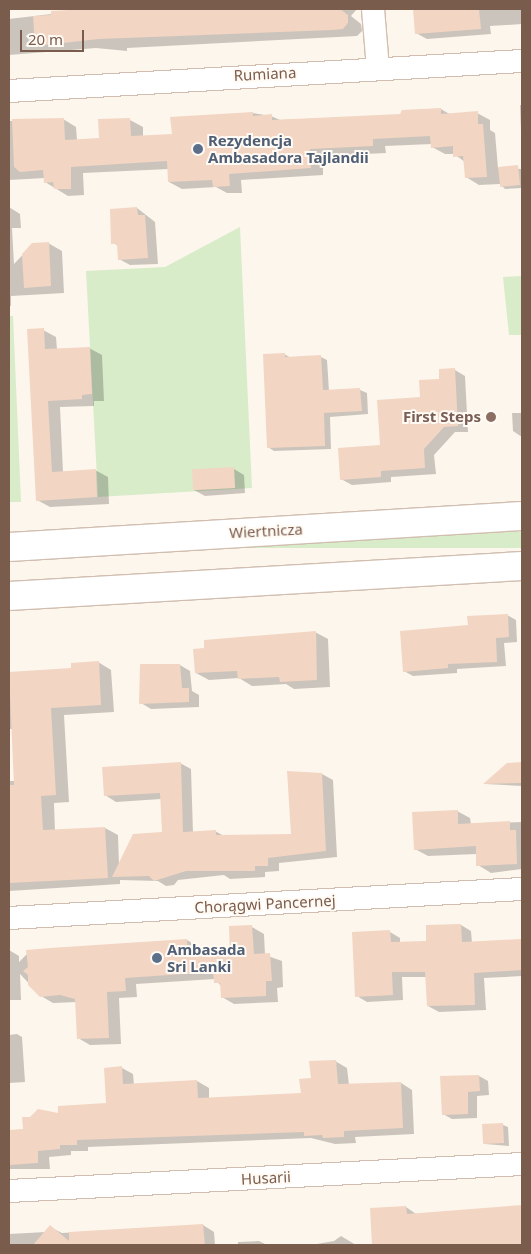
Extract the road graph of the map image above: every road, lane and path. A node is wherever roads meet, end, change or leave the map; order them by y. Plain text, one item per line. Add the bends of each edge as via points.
1 (373, 9) edge
2 (522, 61) edge
3 (378, 68) junction
4 (9, 91) edge
5 (522, 516) edge
6 (9, 547) edge
7 (522, 566) edge
8 (9, 596) edge
9 (522, 890) edge
10 (9, 918) edge
11 (522, 1164) edge
12 (9, 1191) edge

1 - 3 street
2 - 3 street, Rumiana
3 - 4 street, Rumiana
5 - 6 main road, Wiertnicza
7 - 8 main road
9 - 10 street, Chorągwi Pancernej
11 - 12 street, Husarii

